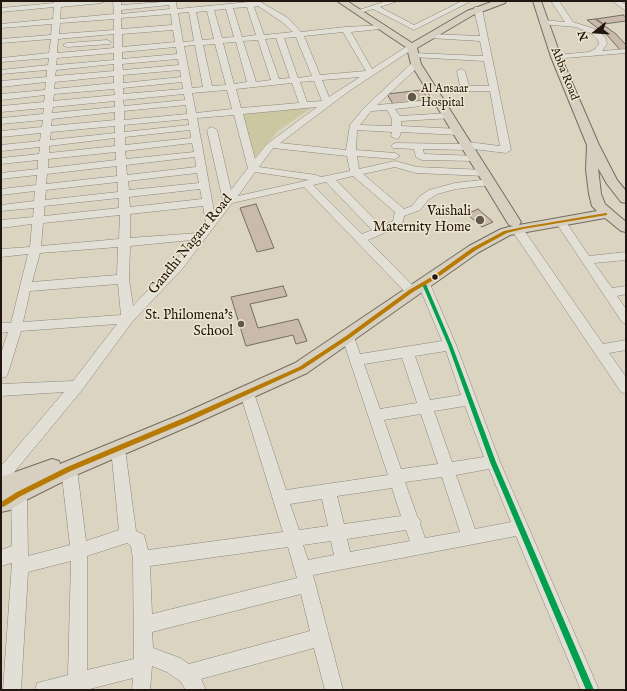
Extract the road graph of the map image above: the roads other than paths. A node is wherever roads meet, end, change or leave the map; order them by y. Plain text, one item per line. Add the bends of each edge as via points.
1 (2, 1) edge
2 (101, 1) edge
3 (340, 1) edge
4 (349, 1) edge
5 (394, 1) edge
6 (484, 1) edge
7 (502, 1) edge
8 (537, 1) edge
9 (555, 1) edge
10 (616, 1) edge
11 (254, 4) edge
12 (173, 5) edge
13 (463, 5) edge
14 (229, 7) junction
15 (1, 8) edge
16 (210, 8) junction
17 (376, 8) junction
18 (478, 9) junction
19 (626, 9) edge
20 (88, 10) dead end
21 (192, 10) junction
22 (363, 10) junction
23 (1, 18) edge
24 (543, 22) junction
25 (570, 24) junction
26 (118, 25) edge
27 (1, 26) edge
28 (56, 26) edge
29 (380, 27) junction
30 (345, 29) junction
31 (299, 34) junction
32 (279, 35) junction
33 (177, 36) junction
34 (430, 36) junction
35 (260, 37) junction
36 (238, 39) junction
37 (484, 39) junction
38 (1, 41) edge
39 (218, 41) junction
40 (198, 43) junction
41 (412, 48) junction
42 (626, 52) edge
43 (592, 54) junction
44 (182, 56) junction
45 (556, 57) junction
46 (488, 59) junction
47 (1, 60) edge
48 (118, 61) junction
49 (184, 67) junction
50 (52, 68) junction
51 (1, 72) edge
52 (461, 72) dead end
53 (118, 73) junction
54 (371, 73) junction
55 (186, 78) junction
56 (51, 79) junction
57 (318, 79) junction
58 (296, 81) junction
59 (276, 82) junction
60 (1, 84) edge
61 (252, 84) junction
62 (119, 85) junction
63 (231, 86) junction
64 (208, 88) junction
65 (465, 88) junction
66 (494, 88) junction
67 (432, 89) junction
68 (188, 90) junction
69 (50, 92) junction
70 (1, 97) edge
71 (120, 97) junction
72 (439, 101) junction
73 (190, 102) junction
74 (327, 102) junction
75 (48, 104) junction
76 (304, 105) junction
77 (389, 106) junction
78 (368, 108) junction
79 (1, 109) edge
80 (120, 109) junction
81 (237, 111) junction
82 (192, 115) junction
83 (47, 116) junction
84 (449, 116) junction
85 (397, 119) junction
86 (1, 120) edge
87 (121, 122) junction
88 (194, 127) junction
89 (353, 127) junction
90 (46, 129) junction
91 (397, 129) junction
92 (212, 130) dead end
93 (459, 132) junction
94 (1, 134) edge
95 (121, 135) junction
96 (197, 140) junction
97 (45, 143) junction
98 (272, 145) junction
99 (593, 145) junction
100 (396, 146) junction
101 (418, 146) junction
102 (468, 146) junction
103 (120, 147) junction
104 (1, 148) edge
105 (199, 154) junction
106 (351, 154) junction
107 (44, 156) junction
108 (475, 158) junction
109 (395, 160) junction
110 (1, 161) edge
111 (122, 162) junction
112 (202, 169) junction
113 (253, 169) junction
114 (42, 171) junction
115 (355, 173) junction
116 (1, 176) edge
117 (487, 177) junction
118 (123, 179) junction
119 (327, 179) junction
120 (306, 184) junction
121 (205, 185) junction
122 (41, 187) junction
123 (1, 192) edge
124 (124, 194) junction
125 (626, 199) edge
126 (228, 201) junction
127 (208, 202) junction
128 (40, 203) junction
129 (1, 208) edge
130 (125, 210) junction
131 (602, 210) junction
132 (401, 212) junction
133 (38, 219) junction
134 (560, 221) junction
135 (211, 223) junction
136 (1, 224) edge
137 (516, 225) junction
138 (626, 228) edge
139 (380, 231) junction
140 (201, 236) junction
141 (360, 239) junction
142 (125, 242) junction
143 (35, 251) junction
144 (2, 256) edge
145 (626, 256) edge
146 (586, 260) junction
147 (123, 279) junction
148 (414, 286) junction
149 (25, 287) junction
150 (626, 290) edge
151 (608, 293) junction
152 (128, 319) junction
153 (626, 319) edge
154 (16, 327) junction
155 (1, 328) edge
156 (348, 338) junction
157 (450, 345) junction
158 (626, 345) edge
159 (601, 350) junction
160 (407, 352) junction
161 (356, 360) junction
162 (1, 373) edge
163 (77, 386) junction
164 (626, 388) edge
165 (1, 390) edge
166 (247, 393) junction
167 (470, 399) junction
168 (426, 407) junction
169 (375, 416) junction
170 (118, 449) junction
171 (493, 462) junction
172 (69, 469) junction
173 (447, 470) junction
174 (1, 477) edge
175 (398, 478) junction
176 (328, 490) junction
177 (19, 494) junction
178 (1, 496) edge
179 (280, 498) junction
180 (413, 522) junction
181 (520, 528) junction
182 (337, 532) junction
183 (128, 535) junction
184 (292, 538) junction
185 (470, 538) junction
186 (420, 547) junction
187 (79, 551) junction
188 (1, 558) edge
189 (20, 559) junction
190 (141, 559) junction
191 (344, 561) junction
192 (305, 577) junction
193 (144, 625) junction
194 (320, 637) junction
195 (144, 660) junction
196 (187, 674) junction
197 (77, 686) edge
198 (12, 690) edge
199 (44, 690) edge
200 (141, 690) edge
201 (198, 690) edge
202 (334, 690) edge
203 (590, 690) edge

1 - 15 street
2 - 28 street
3 - 29 main road
4 - 22 main road
5 - 17 street
6 - 13 main road
7 - 18 main road
8 - 24 main road, Abba Road
9 - 25 street
10 - 19 street
11 - 14 street
11 - 31 street via 285,20
11 - 35 street
12 - 21 street
12 - 26 street
12 - 33 street
13 - 17 street via 414,28
13 - 41 main road
14 - 16 street
14 - 36 street
15 - 28 street
16 - 21 street
16 - 39 street
17 - 22 street
18 - 34 main road
18 - 37 street
20 - 28 street
21 - 40 street
22 - 41 main road
23 - 28 street
24 - 25 street
24 - 45 main road, Abba Road
25 - 43 street via 589,29 601,37 602,47
26 - 28 street
26 - 28 street
26 - 28 street
26 - 33 street
26 - 33 street
26 - 48 street
27 - 28 street
28 - 38 street
28 - 47 street
28 - 50 street
29 - 30 street
29 - 41 main road
30 - 31 street
30 - 54 street
31 - 32 street
31 - 57 street
32 - 35 street
32 - 58 street
33 - 40 street
33 - 44 street
34 - 37 street
34 - 41 main road
35 - 36 street
35 - 59 street
36 - 39 street
36 - 61 street
37 - 46 street
39 - 40 street
39 - 63 street
40 - 64 street
41 - 46 street
41 - 54 street, Gandhi Nagara Road
41 - 67 main road
41 - 78 street
42 - 43 street
43 - 45 street
44 - 48 street
44 - 49 street
45 - 99 main road, Abba Road
46 - 66 street
48 - 50 street
48 - 53 street
49 - 53 street
49 - 55 street
50 - 51 street
50 - 56 street
52 - 65 street
53 - 56 street
53 - 62 street
54 - 57 street
54 - 74 street, Gandhi Nagara Road
55 - 62 street
55 - 68 street
56 - 60 street
56 - 69 street
57 - 58 street
57 - 74 street
58 - 59 street
58 - 76 street
59 - 61 street
61 - 63 street
62 - 69 street
62 - 71 street
63 - 64 street
63 - 81 street
64 - 68 street
65 - 66 street
65 - 67 street
66 - 102 street via 506,150
67 - 72 main road
68 - 71 street
68 - 73 street
69 - 70 street
69 - 75 street
71 - 75 street
71 - 80 street
72 - 77 street
72 - 84 main road
73 - 80 street
73 - 82 street
74 - 76 street
74 - 98 street, Gandhi Nagara Road
75 - 79 street
75 - 83 street
76 - 81 street
77 - 78 street
77 - 85 street
78 - 89 street
80 - 83 street
80 - 87 street
81 - 82 street
81 - 113 street
82 - 87 street
82 - 88 street
83 - 86 street
83 - 90 street
84 - 85 street
84 - 93 main road
85 - 91 street
87 - 90 street
87 - 95 street
88 - 95 street
88 - 96 street
89 - 91 street
89 - 106 street
90 - 94 street
90 - 97 street
91 - 93 street
91 - 100 street
92 - 126 street
93 - 102 main road
95 - 97 street
95 - 103 street
96 - 103 street
96 - 105 street
97 - 104 street
97 - 107 street
98 - 106 street
98 - 113 street, Gandhi Nagara Road
99 - 125 main road, Abba Road via 611,181
99 - 131 main road, Abba Road via 592,170 595,194
100 - 101 street
100 - 109 street
101 - 102 street
101 - 108 street via 419,155 422,157
102 - 108 main road
103 - 107 street
103 - 111 street
105 - 111 street
105 - 112 street
106 - 109 street
106 - 115 street
107 - 110 street
107 - 114 street
108 - 117 main road
109 - 115 street
109 - 117 street via 416,170
111 - 114 street
111 - 118 street
112 - 118 street
112 - 121 street
113 - 119 street
113 - 126 street, Gandhi Nagara Road
114 - 116 street
114 - 122 street
115 - 119 street
115 - 132 street
117 - 132 street via 441,189 424,198 416,208
117 - 137 main road
118 - 122 street
118 - 124 street
119 - 120 street
119 - 139 street
120 - 126 street
120 - 141 street
121 - 124 street
121 - 127 street
122 - 123 street
122 - 128 street
124 - 128 street
124 - 130 street
126 - 135 street, Gandhi Nagara Road
127 - 130 street
127 - 135 street
128 - 129 street
128 - 133 street
130 - 133 street
130 - 142 street
131 - 134 main road
131 - 137 main road
131 - 138 main road
132 - 139 street via 398,215 398,222
133 - 136 street
133 - 143 street
134 - 137 main road
134 - 146 street
135 - 140 street, Gandhi Nagara Road
137 - 148 main road
137 - 159 street
139 - 141 street
140 - 142 street
140 - 152 street, Gandhi Nagara Road via 179,265
141 - 148 street
142 - 143 street
142 - 147 street
143 - 144 street
143 - 149 street
145 - 146 street
146 - 151 street
147 - 149 street
147 - 152 street
148 - 156 main road
148 - 157 street
148 - 178 main road via 298,358 245,384 28,477
149 - 154 street
150 - 151 street
151 - 153 street
152 - 154 street
152 - 163 street, Gandhi Nagara Road
154 - 155 street
154 - 162 street
156 - 161 street
156 - 166 main road via 301,368
157 - 160 street
157 - 167 street
158 - 159 street
159 - 164 street
160 - 161 street
160 - 168 street
161 - 169 street
163 - 165 street
163 - 174 street, Gandhi Nagara Road
166 - 170 main road
166 - 179 street
167 - 168 street
167 - 171 street
168 - 169 street
168 - 173 street
169 - 175 street
170 - 172 main road
170 - 183 street
171 - 173 street
171 - 181 street
172 - 177 main road
172 - 187 street
173 - 175 street
173 - 185 street
175 - 176 street
175 - 180 street
176 - 179 street
176 - 182 street
177 - 178 main road
177 - 189 street
179 - 184 street
180 - 182 street
180 - 186 street
181 - 185 street
181 - 203 street
182 - 184 street
182 - 191 street
183 - 187 street
183 - 190 street via 138,541
184 - 190 street
184 - 192 street
185 - 186 street
186 - 191 street
187 - 189 street
187 - 197 street
188 - 189 street
189 - 198 street
190 - 193 street
191 - 192 street
192 - 193 street
192 - 194 street
193 - 195 street
194 - 196 street
194 - 202 street
195 - 196 street via 173,665
195 - 197 street
195 - 200 street
196 - 201 street
197 - 199 street

